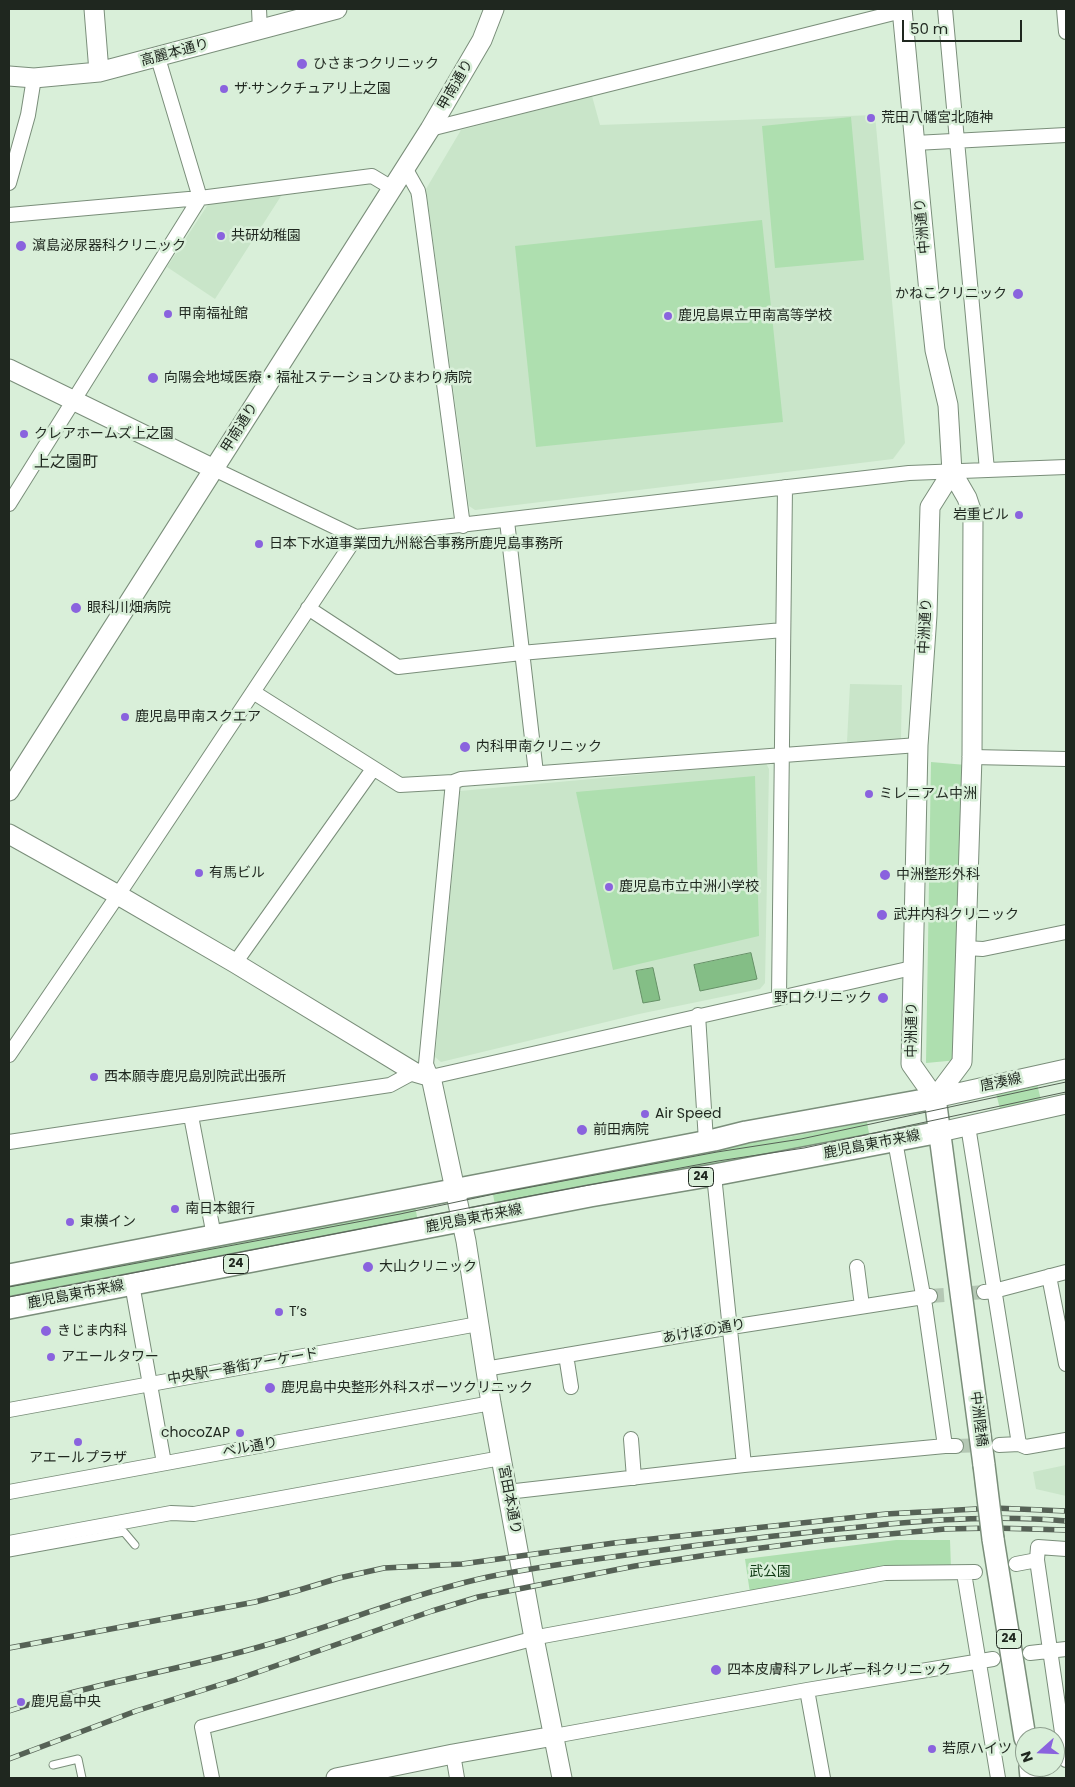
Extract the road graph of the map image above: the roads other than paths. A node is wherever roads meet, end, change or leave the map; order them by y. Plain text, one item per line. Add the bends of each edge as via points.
1 (94, 9) edge
2 (259, 9) edge
3 (337, 9) edge
4 (494, 9) edge
5 (945, 9) edge
6 (1064, 9) edge
7 (902, 10) edge
8 (260, 30) junction
9 (1066, 32) edge
10 (158, 58) junction
11 (99, 72) junction
12 (9, 76) edge
13 (34, 78) junction
14 (430, 129) junction
15 (1066, 135) edge
16 (956, 140) junction
17 (915, 143) junction
18 (405, 168) junction
19 (9, 183) edge
20 (392, 188) junction
21 (200, 198) junction
22 (9, 215) edge
23 (9, 369) edge
24 (75, 400) junction
25 (1066, 467) edge
26 (214, 469) junction
27 (987, 470) junction
28 (952, 472) junction
29 (785, 487) junction
30 (9, 504) edge
31 (507, 521) junction
32 (463, 526) junction
33 (356, 537) junction
34 (308, 608) junction
35 (784, 630) junction
36 (521, 653) junction
37 (253, 692) junction
38 (918, 746) junction
39 (781, 755) junction
40 (972, 758) junction
41 (1066, 759) edge
42 (373, 769) junction
43 (536, 773) junction
44 (453, 782) junction
45 (9, 791) edge
46 (9, 834) edge
47 (118, 895) junction
48 (1066, 932) edge
49 (965, 948) junction
50 (235, 963) junction
51 (912, 968) junction
52 (778, 997) junction
53 (698, 1015) junction
54 (9, 1055) edge
55 (1066, 1069) edge
56 (423, 1075) junction
57 (935, 1098) junction
58 (1066, 1104) edge
59 (191, 1116) junction
60 (968, 1126) junction
61 (940, 1132) junction
62 (895, 1140) junction
63 (706, 1141) junction
64 (9, 1142) edge
65 (714, 1175) junction
66 (456, 1189) junction
67 (462, 1221) junction
68 (214, 1236) junction
69 (857, 1267) dead end
70 (1066, 1272) edge
71 (9, 1275) edge
72 (1050, 1276) junction
73 (132, 1284) junction
74 (989, 1291) junction
75 (926, 1297) junction
76 (862, 1306) junction
77 (9, 1308) edge
78 (478, 1324) junction
79 (731, 1327) junction
80 (566, 1356) junction
81 (1066, 1364) edge
82 (485, 1369) junction
83 (150, 1384) junction
84 (571, 1387) dead end
85 (491, 1403) junction
86 (9, 1410) edge
87 (631, 1439) dead end
88 (1066, 1440) edge
89 (1019, 1444) junction
90 (999, 1445) tunnel mouth
91 (501, 1458) junction
92 (164, 1464) junction
93 (744, 1465) junction
94 (634, 1478) junction
95 (9, 1492) edge
96 (507, 1492) junction
97 (9, 1543) edge
98 (135, 1545) dead end
99 (1066, 1549) edge
100 (9, 1553) edge
101 (1037, 1560) junction
102 (1016, 1564) dead end
103 (534, 1638) junction
104 (1066, 1649) edge
105 (1051, 1650) junction
106 (1030, 1654) dead end
107 (994, 1659) dead end
108 (978, 1662) junction
109 (807, 1690) junction
110 (1023, 1727) edge
111 (554, 1736) junction
112 (452, 1754) junction
113 (1066, 1760) edge
114 (53, 1765) dead end
115 (82, 1778) edge
116 (212, 1778) edge
117 (336, 1778) edge
118 (457, 1778) edge
119 (562, 1778) edge
120 (823, 1778) edge
121 (998, 1778) edge

1 - 11 street
2 - 8 street
3 - 8 street, 高麗本通り
4 - 14 street, 甲南通り via 482,40
5 - 16 street
6 - 9 street
7 - 14 street
7 - 17 street, 中洲通り
8 - 10 street, 高麗本通り
10 - 11 street, 高麗本通り
10 - 21 street
11 - 13 street, 高麗本通り
12 - 13 street, 高麗本通り
13 - 19 street via 28,115
14 - 18 street, 甲南通り
15 - 16 street
16 - 17 street
16 - 27 street
17 - 28 street, 中洲通り via 935,350 948,405
18 - 20 street, 甲南通り
18 - 32 street via 419,196
20 - 21 street via 372,176
20 - 26 street, 甲南通り
21 - 22 street
21 - 24 street
23 - 24 street
24 - 26 street
24 - 30 street
25 - 27 street
26 - 33 street
26 - 45 street, 甲南通り
27 - 28 street
28 - 29 street via 909,473
28 - 38 street, 中洲通り via 930,507
28 - 40 street, 中洲通り via 973,516
29 - 31 street
29 - 35 street
31 - 32 street
31 - 36 street
32 - 33 street
33 - 34 street
34 - 36 street via 398,667
34 - 37 street
35 - 36 street
35 - 39 street
36 - 43 street
37 - 42 street
37 - 47 street
38 - 39 street
38 - 51 street, 中洲通り
39 - 43 street
39 - 52 street
40 - 41 street
40 - 49 street, 中洲通り
42 - 44 street via 400,785
42 - 50 street
43 - 44 street
44 - 56 street
46 - 47 street
47 - 50 street
47 - 54 street
48 - 49 street via 982,949
49 - 57 street, 中洲通り via 962,1062
50 - 56 street
51 - 52 street
51 - 57 street, 中洲通り via 911,1064
52 - 53 street
53 - 56 street
53 - 63 street
55 - 57 street, 唐湊線
56 - 59 street via 390,1085
56 - 66 street, 宮田本通り
57 - 61 main road, 中洲陸橋 / 24
57 - 63 main road, 24
58 - 60 street
59 - 64 street
59 - 68 street
60 - 61 street
60 - 74 street
61 - 62 main road, 鹿児島東市来線 / 24
61 - 110 main road, 中洲陸橋 / 24, bridge via 994,1539
62 - 65 main road, 鹿児島東市来線 / 24
62 - 75 street
63 - 66 main road, 24
65 - 67 main road, 鹿児島東市来線 / 24
65 - 79 street
66 - 67 street, 宮田本通り
66 - 68 main road, 24
67 - 73 main road, 鹿児島東市来線 / 24
67 - 78 street, 宮田本通り
68 - 71 main road, 24
69 - 76 street
70 - 72 street
72 - 74 street
72 - 81 street
73 - 77 main road, 鹿児島東市来線 / 24
73 - 83 street
74 - 89 street
75 - 76 street, あけぼの通り
75 - 93 street via 951,1446
76 - 79 street, あけぼの通り
78 - 82 street, 宮田本通り
78 - 83 street, 中央駅一番街アーケード
79 - 80 street, あけぼの通り
79 - 93 street
80 - 82 street, あけぼの通り
80 - 84 street
82 - 85 street, 宮田本通り
83 - 86 street, 中央駅一番街アーケード
83 - 92 street
85 - 91 street, 宮田本通り
85 - 92 street, ベル通り
87 - 94 street
88 - 89 street via 1026,1447
89 - 90 street
91 - 96 street, 宮田本通り
91 - 97 street via 194,1514 170,1513
92 - 95 street, ベル通り
93 - 94 street
94 - 96 street
96 - 103 street, 宮田本通り
98 - 100 lane via 124,1532
99 - 101 street via 1038,1547
101 - 102 street
101 - 105 street
103 - 108 street via 885,1573 970,1572
103 - 111 street, 宮田本通り
103 - 116 street via 202,1726
104 - 105 street
105 - 106 street
105 - 113 street
107 - 108 street
108 - 109 street
108 - 121 street
109 - 111 street
109 - 120 street
111 - 112 street
111 - 119 street, 宮田本通り
112 - 117 street
112 - 118 street
114 - 115 lane via 78,1759

